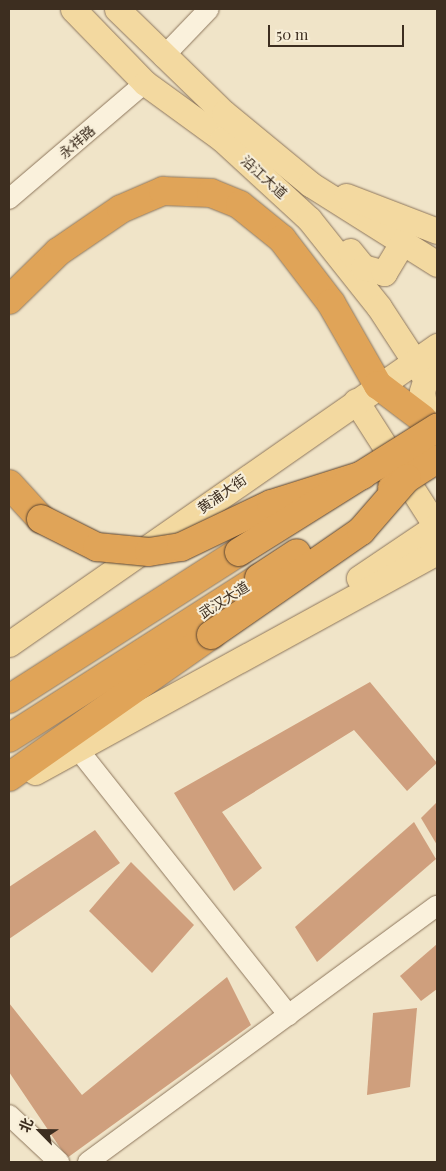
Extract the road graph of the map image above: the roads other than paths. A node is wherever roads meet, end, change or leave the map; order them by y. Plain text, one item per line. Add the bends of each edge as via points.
1 (73, 9) edge
2 (116, 9) edge
3 (209, 9) edge
4 (163, 57) junction
5 (145, 83) junction
6 (310, 184) junction
7 (9, 199) edge
8 (308, 219) junction
9 (437, 231) edge
10 (402, 244) junction
11 (437, 264) edge
12 (9, 300) edge
13 (437, 346) edge
14 (437, 350) edge
15 (419, 368) junction
16 (378, 385) junction
17 (356, 401) junction
18 (430, 424) edge
19 (437, 448) edge
20 (437, 459) edge
21 (362, 475) junction
22 (408, 478) junction
23 (9, 484) edge
24 (437, 552) edge
25 (309, 622) junction
26 (9, 644) edge
27 (9, 699) edge
28 (9, 738) edge
29 (77, 748) junction
30 (9, 777) edge
31 (9, 787) edge
32 (437, 906) edge
33 (289, 1015) junction
34 (9, 1115) edge
35 (59, 1162) edge
36 (88, 1162) edge

1 - 5 main road, 沿江大道
2 - 4 main road, 沿江大道
3 - 4 street
4 - 6 main road, 沿江大道
5 - 7 street, 永祥路
5 - 8 main road, 沿江大道 via 222,139
6 - 9 main road
6 - 10 main road
8 - 10 main road via 334,228 359,264 374,272 390,268
8 - 15 main road, 沿江大道
10 - 11 main road
12 - 16 highway via 29,276 90,227 153,194 178,190 211,194 240,204 267,225 331,303
13 - 15 main road, 黄浦大街
14 - 15 main road
15 - 16 main road, 黄浦大街
15 - 18 main road
16 - 17 main road, 黄浦大街
16 - 18 highway
17 - 25 main road via 436,526 330,598
17 - 26 main road, 黄浦大街
18 - 19 main road
18 - 21 highway, bridge
20 - 22 highway, 武汉大道, bridge
21 - 23 highway, bridge via 271,504 181,547 148,552 77,541 41,519
21 - 27 highway, bridge
22 - 28 highway, 武汉大道, bridge
22 - 30 highway, bridge via 361,531
24 - 25 main road
25 - 29 main road
29 - 31 main road
29 - 33 street
32 - 33 street
33 - 36 street
34 - 35 street

